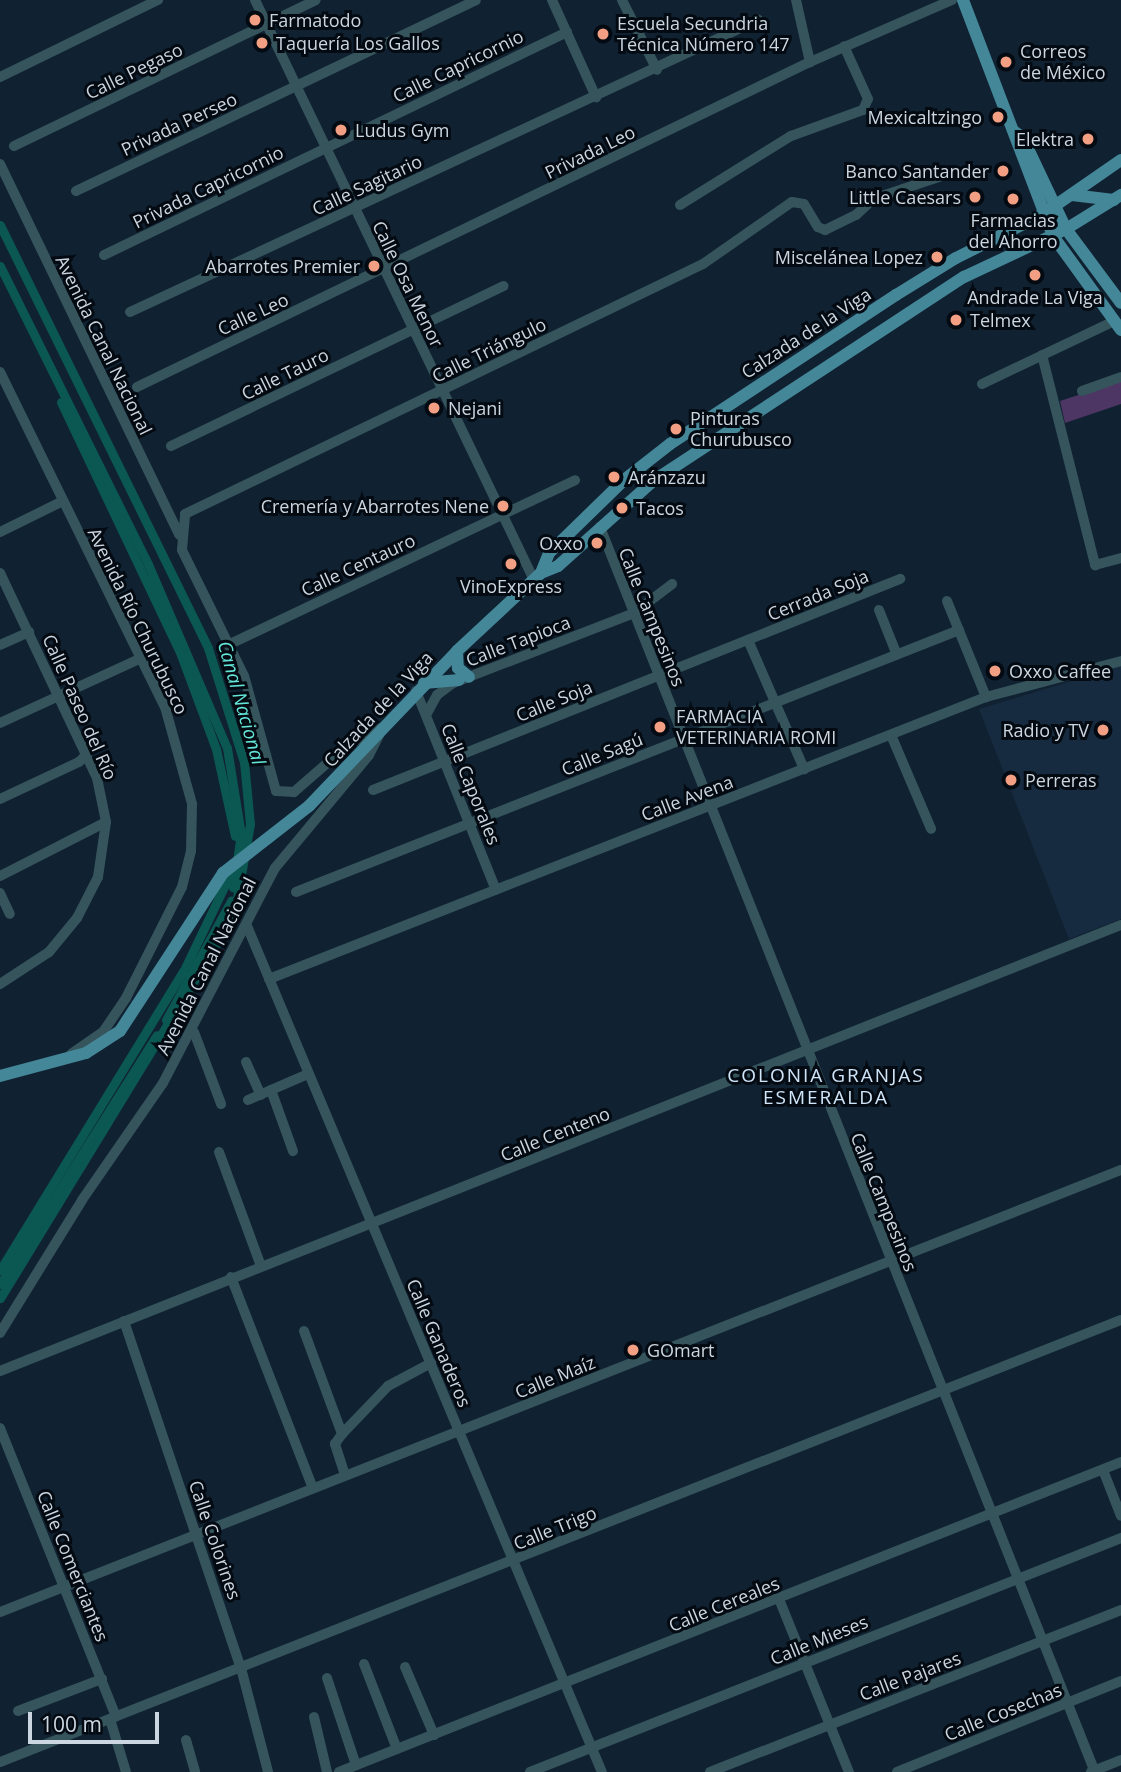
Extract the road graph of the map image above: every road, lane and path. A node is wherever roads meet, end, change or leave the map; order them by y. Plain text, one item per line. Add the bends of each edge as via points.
1 (159, 0) edge
2 (255, 0) edge
3 (316, 0) edge
4 (476, 0) edge
5 (552, 0) edge
6 (796, 0) edge
7 (952, 0) edge
8 (963, 0) edge
9 (626, 1) edge
10 (758, 20) dead end
11 (267, 24) junction
12 (567, 32) junction
13 (844, 46) junction
14 (810, 62) junction
15 (657, 70) junction
16 (0, 77) edge
17 (296, 86) junction
18 (596, 97) junction
19 (14, 146) dead end
20 (325, 148) junction
21 (1121, 160) edge
22 (0, 164) edge
23 (951, 173) dead end
24 (76, 191) dead end
25 (1072, 195) junction
26 (1118, 198) edge
27 (680, 205) dead end
28 (354, 208) junction
29 (1048, 210) junction
30 (1066, 229) junction
31 (1053, 236) junction
32 (1081, 252) junction
33 (104, 255) dead end
34 (1070, 262) junction
35 (383, 270) junction
36 (504, 286) dead end
37 (896, 295) junction
38 (1121, 303) edge
39 (130, 312) dead end
40 (907, 313) junction
41 (1118, 326) edge
42 (412, 330) junction
43 (1042, 355) junction
44 (0, 373) edge
45 (1121, 377) edge
46 (982, 384) dead end
47 (136, 387) dead end
48 (441, 391) junction
49 (1082, 391) dead end
50 (171, 446) dead end
51 (575, 480) dead end
52 (62, 501) junction
53 (500, 515) junction
54 (600, 527) junction
55 (0, 532) edge
56 (181, 539) junction
57 (1121, 558) edge
58 (0, 573) edge
59 (537, 576) junction
60 (900, 579) dead end
61 (672, 584) dead end
62 (947, 601) dead end
63 (879, 610) dead end
64 (635, 613) junction
65 (959, 630) junction
66 (29, 632) junction
67 (748, 640) junction
68 (230, 644) junction
69 (0, 645) edge
70 (457, 651) junction
71 (897, 655) junction
72 (141, 658) junction
73 (1121, 661) edge
74 (659, 676) junction
75 (464, 678) junction
76 (420, 687) junction
77 (60, 696) junction
78 (986, 698) junction
79 (775, 703) junction
80 (426, 715) junction
81 (0, 723) edge
82 (382, 728) junction
83 (891, 735) junction
84 (684, 739) junction
85 (87, 754) junction
86 (444, 761) junction
87 (804, 769) junction
88 (373, 790) dead end
89 (0, 799) edge
90 (710, 806) junction
91 (106, 822) junction
92 (469, 824) junction
93 (931, 829) dead end
94 (0, 876) edge
95 (496, 890) junction
96 (296, 892) dead end
97 (0, 893) edge
98 (10, 914) dead end
99 (1121, 925) edge
100 (247, 926) junction
101 (269, 979) junction
102 (0, 984) edge
103 (194, 1032) junction
104 (808, 1050) junction
105 (58, 1061) junction
106 (246, 1062) dead end
107 (308, 1074) junction
108 (0, 1075) edge
109 (266, 1092) junction
110 (248, 1100) dead end
111 (221, 1104) dead end
112 (293, 1151) dead end
113 (219, 1152) dead end
114 (1121, 1170) edge
115 (372, 1223) junction
116 (891, 1260) junction
117 (261, 1266) junction
118 (231, 1277) junction
119 (1121, 1320) edge
120 (124, 1321) junction
121 (304, 1331) dead end
122 (0, 1333) edge
123 (431, 1363) junction
124 (0, 1371) edge
125 (943, 1391) junction
126 (0, 1428) edge
127 (460, 1432) junction
128 (342, 1434) junction
129 (1121, 1462) edge
130 (1103, 1470) junction
131 (345, 1475) junction
132 (313, 1488) junction
133 (991, 1514) junction
134 (1121, 1516) edge
135 (197, 1536) junction
136 (1121, 1538) edge
137 (514, 1561) junction
138 (1017, 1578) junction
139 (66, 1588) junction
140 (779, 1599) junction
141 (1121, 1610) edge
142 (0, 1612) edge
143 (1042, 1641) junction
144 (804, 1663) junction
145 (364, 1664) dead end
146 (405, 1667) dead end
147 (242, 1668) junction
148 (327, 1678) dead end
149 (102, 1679) junction
150 (1121, 1681) edge
151 (567, 1685) junction
152 (1067, 1703) junction
153 (19, 1711) dead end
154 (314, 1717) dead end
155 (113, 1718) junction
156 (830, 1725) junction
157 (434, 1735) junction
158 (186, 1740) dead end
159 (592, 1748) junction
160 (397, 1749) junction
161 (1121, 1760) edge
162 (0, 1762) edge
163 (356, 1765) junction
164 (125, 1772) edge
165 (195, 1772) edge
166 (268, 1772) edge
167 (327, 1772) edge
168 (339, 1772) edge
169 (530, 1772) edge
170 (601, 1772) edge
171 (710, 1772) edge
172 (849, 1772) edge
173 (897, 1772) edge
174 (1093, 1772) edge

1 - 16 street
2 - 11 street, Calle Osa Menor
3 - 11 street, Calle Pegaso
4 - 17 street, Privada Perseo
5 - 12 street
6 - 14 street
7 - 13 street, Privada Leo
8 - 29 main road via 1011,129
9 - 15 street
10 - 15 street, Calle Sagitario
11 - 17 street, Calle Osa Menor
11 - 19 street, Calle Pegaso
12 - 18 street
12 - 20 street, Calle Capricornio
13 - 14 street, Privada Leo
13 - 27 street via 868,99 863,110 791,136
14 - 35 street, Privada Leo
15 - 18 street, Calle Sagitario
17 - 20 street, Calle Osa Menor
17 - 24 street, Privada Perseo
18 - 28 street, Calle Sagitario
20 - 28 street, Calle Osa Menor
20 - 33 street, Privada Capricornio
21 - 25 main road, Calzada de la Viga
22 - 56 street, Avenida Canal Nacional
23 - 48 street, Calle Triángulo via 873,199 856,215 825,230 799,201 703,264
25 - 26 main road
25 - 29 main road, Calzada de la Viga
26 - 30 main road, Calzada de la Viga
28 - 35 street, Calle Osa Menor
28 - 39 street, Calle Sagitario
29 - 30 main road
29 - 31 main road
29 - 37 main road, Calzada de la Viga
30 - 31 main road, Calzada de la Viga
30 - 32 main road
31 - 34 main road
31 - 40 main road, Calzada de la Viga via 964,277
32 - 34 main road via 1072,252
32 - 38 main road
34 - 41 main road
35 - 42 street, Calle Osa Menor
35 - 47 street, Calle Leo
36 - 42 street, Calle Tauro
37 - 40 main road
37 - 59 main road, Calzada de la Viga via 647,461 549,553
40 - 54 main road, Calzada de la Viga via 686,457
41 - 43 street
42 - 48 street, Calle Osa Menor
42 - 50 street, Calle Tauro
43 - 46 street
43 - 57 street via 1095,565
44 - 52 street, Avenida Río Churubusco
45 - 49 street
48 - 53 street, Calle Osa Menor
48 - 56 street, Calle Triángulo via 184,514
51 - 53 street, Calle Centauro
52 - 55 street
52 - 72 street, Avenida Río Churubusco
53 - 59 street, Calle Osa Menor
53 - 68 street, Calle Centauro
54 - 59 main road, Calzada de la Viga via 558,566
54 - 64 street, Calle Campesinos
56 - 68 street, Avenida Canal Nacional via 186,559
58 - 66 street, Calle Paseo del Río
59 - 70 main road, Calzada de la Viga
60 - 67 street, Cerrada Soja
61 - 64 street, Calle Tapioca
62 - 65 street
63 - 71 street
64 - 74 street, Calle Campesinos
64 - 75 street, Calle Tapioca
65 - 71 street, Calle Sagú
65 - 78 street
66 - 69 street
66 - 77 street, Calle Paseo del Río
67 - 74 street, Calle Soja
67 - 79 street
68 - 82 street, Avenida Canal Nacional via 257,712 274,786 288,795 348,745
70 - 75 main road
70 - 76 main road, Calzada de la Viga
71 - 79 street, Calle Sagú
72 - 77 street
72 - 105 street, Avenida Río Churubusco via 183,764 192,804 191,850 182,887 127,998 104,1031
73 - 78 street, Calle Avena
74 - 84 street, Calle Campesinos
74 - 86 street, Calle Soja
75 - 76 main road
75 - 80 street, Calle Tapioca via 438,695
76 - 80 street, Calle Caporales
76 - 82 main road, Calzada de la Viga
77 - 81 street
77 - 85 street, Calle Paseo del Río
78 - 83 street, Calle Avena
79 - 84 street, Calle Sagú
79 - 87 street
80 - 86 street, Calle Caporales
82 - 100 street, Avenida Canal Nacional via 369,755 275,868
82 - 105 main road, Calzada de la Viga via 302,811 240,857 206,893 120,1031 86,1054
83 - 87 street, Calle Avena
83 - 93 street
84 - 90 street, Calle Campesinos
84 - 92 street, Calle Sagú
85 - 89 street
85 - 91 street, Calle Paseo del Río via 104,800
86 - 88 street, Calle Soja
86 - 92 street, Calle Caporales
87 - 90 street, Calle Avena
90 - 95 street, Calle Avena
90 - 104 street, Calle Campesinos
91 - 94 street
91 - 102 street, Calle Paseo del Río via 99,877 77,918 49,952
92 - 95 street, Calle Caporales
92 - 96 street, Calle Sagú
95 - 101 street, Calle Avena
97 - 98 street
99 - 104 street, Calle Centeno
100 - 101 street, Calle Ganaderos
100 - 103 street, Avenida Canal Nacional
101 - 107 street, Calle Ganaderos
103 - 111 street
103 - 122 street, Avenida Canal Nacional
104 - 115 street, Calle Centeno
104 - 116 street, Calle Campesinos
105 - 108 main road, Calzada de la Viga
106 - 109 street
107 - 109 street
107 - 115 street, Calle Ganaderos
109 - 110 street
109 - 112 street
113 - 117 street
114 - 116 street, Calle Maíz
115 - 117 street, Calle Centeno
115 - 123 street, Calle Ganaderos
116 - 125 street, Calle Campesinos
116 - 127 street, Calle Maíz
117 - 118 street, Calle Centeno
118 - 120 street, Calle Centeno
118 - 132 street via 262,1368 268,1366
119 - 125 street, Calle Trigo
120 - 124 street, Calle Centeno
120 - 135 street, Calle Colorines
121 - 128 street
123 - 127 street, Calle Ganaderos
123 - 128 street via 387,1387
125 - 133 street, Calle Campesinos
125 - 137 street, Calle Trigo
126 - 139 street, Calle Comerciantes
127 - 131 street, Calle Maíz
127 - 137 street, Calle Ganaderos
128 - 131 street via 335,1444
129 - 130 street, Calle Cereales
130 - 133 street, Calle Cereales
130 - 134 street
131 - 132 street, Calle Maíz
132 - 135 street, Calle Maíz
133 - 138 street, Calle Campesinos
133 - 140 street, Calle Cereales
135 - 139 street, Calle Maíz
135 - 147 street, Calle Colorines
136 - 138 street, Calle Mieses
137 - 147 street, Calle Trigo
137 - 151 street, Calle Ganaderos
138 - 143 street, Calle Campesinos
138 - 144 street, Calle Mieses
139 - 142 street, Calle Maíz
139 - 149 street, Calle Comerciantes
140 - 144 street
140 - 151 street, Calle Cereales
141 - 143 street, Calle Pajares
143 - 152 street, Calle Campesinos
143 - 156 street, Calle Pajares
144 - 156 street
144 - 159 street, Calle Mieses
145 - 160 street
146 - 157 street
147 - 155 street, Calle Trigo
147 - 166 street, Calle Colorines
148 - 163 street
149 - 153 street
149 - 155 street, Calle Comerciantes
150 - 152 street, Calle Cosechas
151 - 157 street, Calle Cereales
151 - 159 street, Calle Ganaderos
152 - 173 street, Calle Cosechas
152 - 174 street, Calle Campesinos
154 - 167 street
155 - 162 street, Calle Trigo
155 - 164 street, Calle Comerciantes
156 - 171 street, Calle Pajares
156 - 172 street
157 - 160 street, Calle Cereales
158 - 165 street
159 - 169 street, Calle Mieses
159 - 170 street, Calle Ganaderos
160 - 163 street, Calle Cereales
161 - 174 street
163 - 168 street, Calle Cereales

